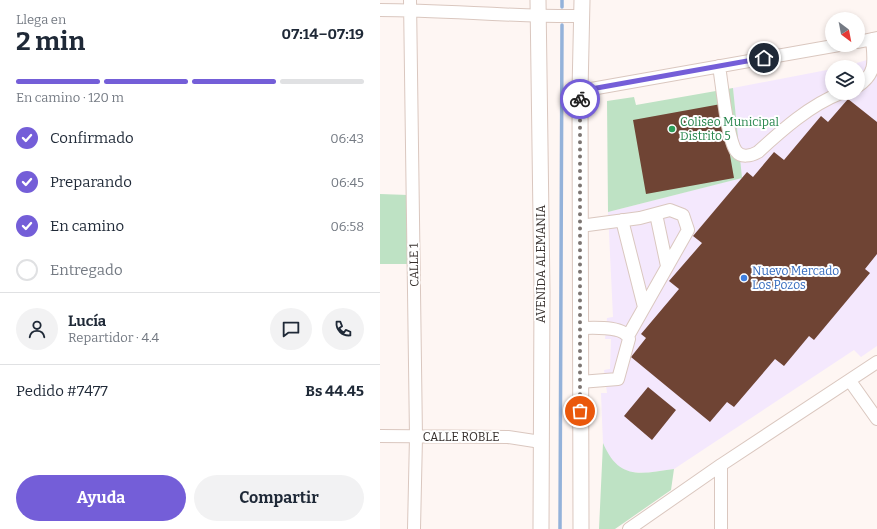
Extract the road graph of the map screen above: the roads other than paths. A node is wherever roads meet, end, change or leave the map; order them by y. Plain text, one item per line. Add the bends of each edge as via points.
1 (538, 0) edge
2 (582, 0) edge
3 (410, 5) edge
4 (380, 10) edge
5 (538, 16) junction
6 (582, 16) junction
7 (874, 39) edge
8 (825, 47) edge
9 (719, 66) junction
10 (865, 81) edge
11 (580, 91) junction
12 (826, 100) edge
13 (656, 214) junction
14 (622, 220) junction
15 (580, 226) junction
16 (667, 266) junction
17 (644, 307) junction
18 (580, 328) junction
19 (628, 336) junction
20 (877, 362) edge
21 (850, 381) junction
22 (580, 382) junction
23 (877, 419) edge
24 (380, 436) edge
25 (416, 437) junction
26 (541, 442) junction
27 (721, 465) junction
28 (414, 529) edge
29 (541, 529) edge
30 (581, 529) edge
31 (629, 529) edge
32 (721, 529) edge

1 - 5 main road, AVENIDA ALEMANIA
2 - 6 main road
3 - 4 street
3 - 5 street
3 - 25 street, CALLE 1
5 - 6 street
5 - 26 main road, AVENIDA ALEMANIA via 542,292
6 - 11 main road
7 - 10 street via 874,69
8 - 9 street
9 - 11 street
9 - 12 street via 729,130 736,151 743,156 752,156 758,152
11 - 15 main road
13 - 14 street
13 - 16 street
13 - 16 street via 670,210 678,212 683,215 688,230
14 - 15 street
14 - 17 street
15 - 18 main road
16 - 17 street
17 - 19 street
18 - 19 street via 606,327
18 - 22 main road
19 - 22 street via 618,379
20 - 21 street
21 - 23 street
21 - 27 street
22 - 30 main road
24 - 25 street, CALLE ROBLE
25 - 26 street, CALLE ROBLE via 508,437
25 - 28 street, CALLE 1
26 - 29 main road, AVENIDA ALEMANIA
27 - 31 street
27 - 32 street

